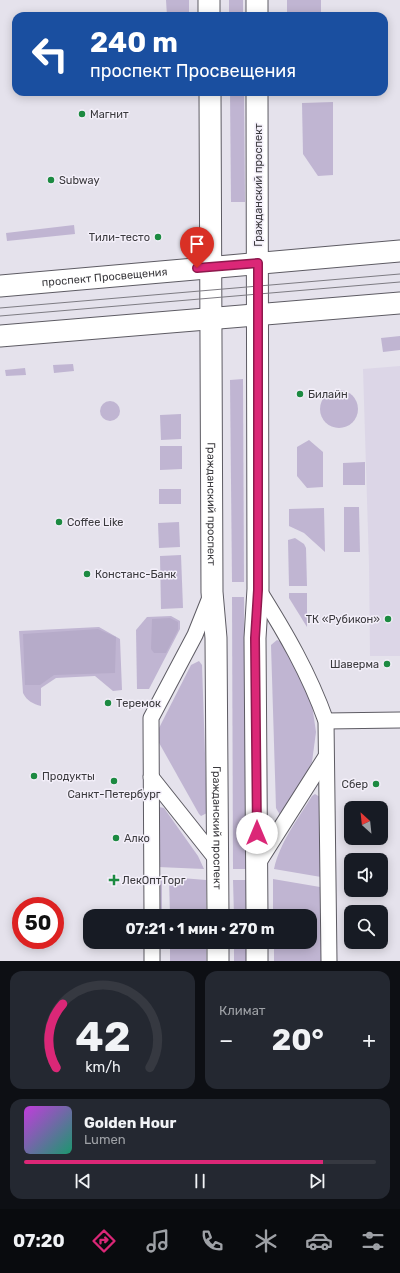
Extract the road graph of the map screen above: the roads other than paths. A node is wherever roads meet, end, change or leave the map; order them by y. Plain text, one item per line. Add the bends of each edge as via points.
1 (209, 0) edge
2 (257, 0) edge
3 (209, 12) edge
4 (257, 12) edge
5 (210, 96) edge
6 (257, 96) edge
7 (400, 251) edge
8 (258, 263) junction
9 (211, 267) junction
10 (0, 286) edge
11 (400, 303) edge
12 (258, 315) junction
13 (211, 318) junction
14 (0, 336) edge
15 (258, 590) junction
16 (212, 592) junction
17 (326, 720) junction
18 (400, 720) edge
19 (326, 758) junction
20 (151, 777) junction
21 (218, 860) junction
22 (257, 865) junction
23 (152, 909) edge
24 (218, 909) edge
25 (257, 909) edge
26 (152, 949) edge
27 (218, 949) edge
28 (257, 949) edge
29 (152, 961) edge
30 (218, 961) edge
31 (257, 961) edge
32 (329, 961) edge

1 - 3 main road
2 - 4 main road
5 - 9 main road, Гражданский проспект
6 - 8 main road, Гражданский проспект
7 - 8 main road, проспект Просвещения
8 - 9 main road, проспект Просвещения
8 - 12 main road, Гражданский проспект
9 - 10 main road, проспект Просвещения
9 - 13 main road, Гражданский проспект
11 - 12 main road
12 - 13 main road
12 - 15 main road, Гражданский проспект
13 - 14 main road
13 - 16 main road, Гражданский проспект
15 - 17 street via 289,638 315,690
15 - 22 main road, Гражданский проспект via 255,638
16 - 20 street via 195,635 151,718
16 - 21 main road, Гражданский проспект via 216,638
17 - 18 street
17 - 19 street
19 - 22 street
19 - 32 street
20 - 21 street
20 - 23 street
21 - 24 main road, Гражданский проспект
22 - 25 main road, Гражданский проспект
26 - 29 street
27 - 30 main road
28 - 31 main road

